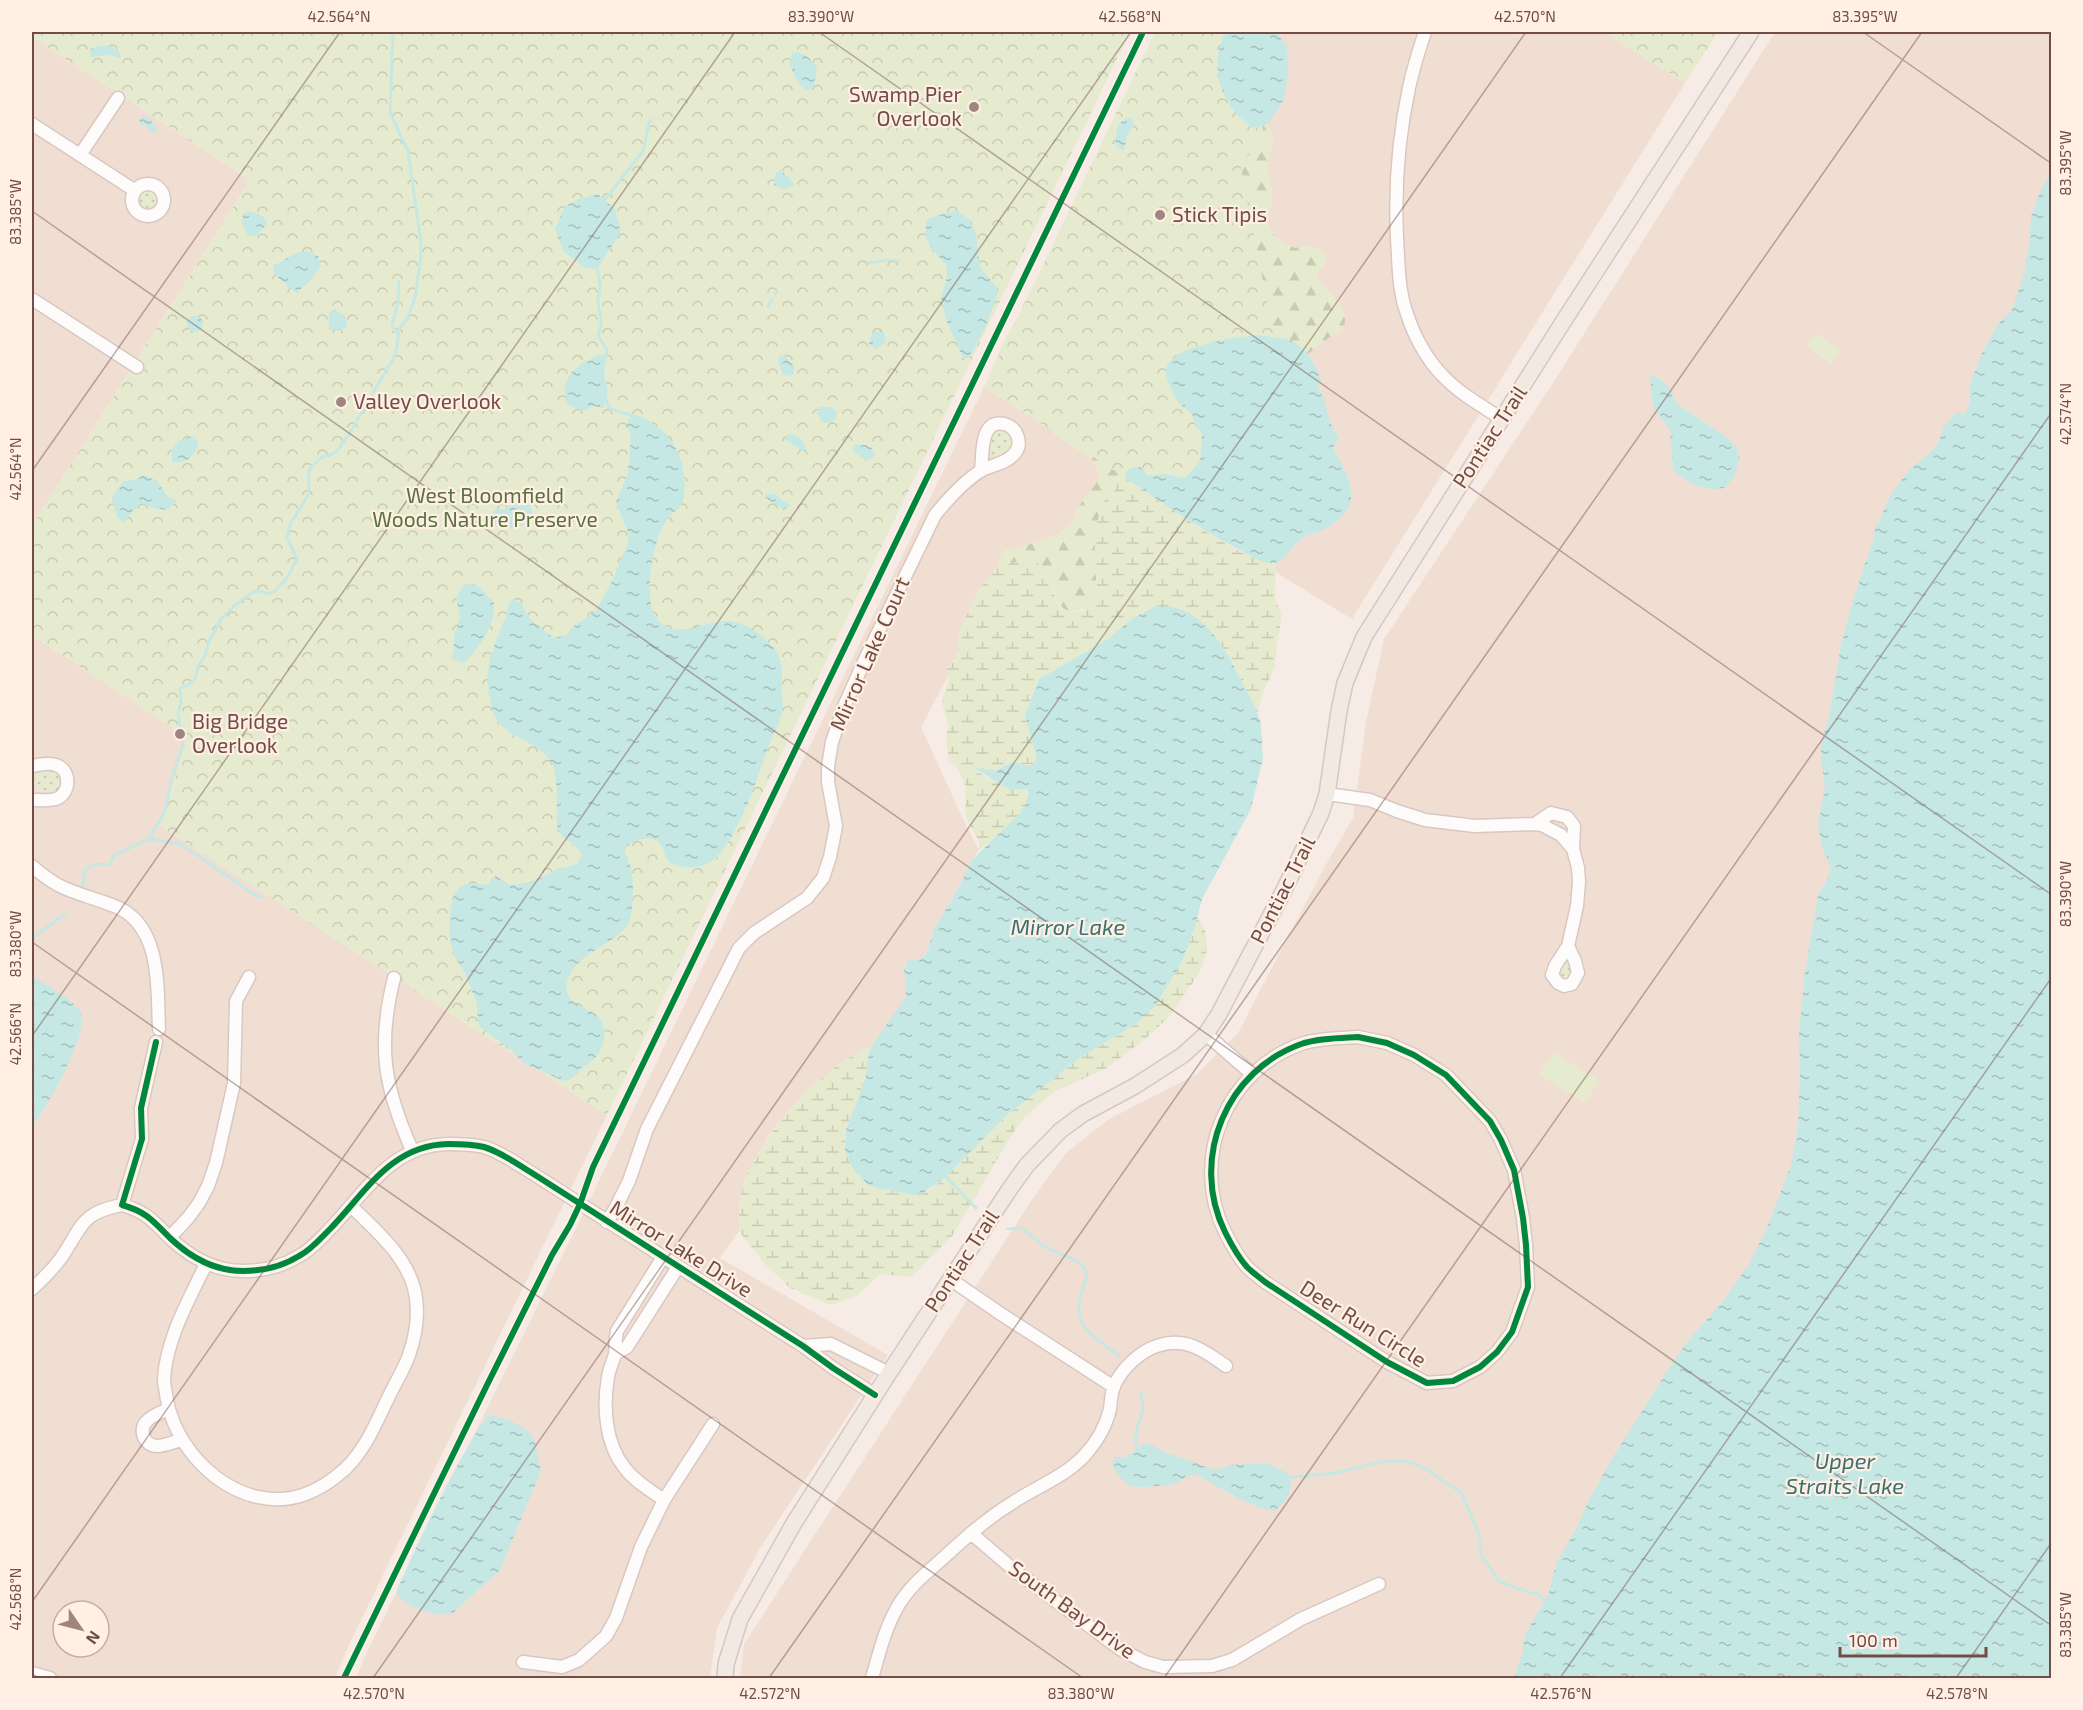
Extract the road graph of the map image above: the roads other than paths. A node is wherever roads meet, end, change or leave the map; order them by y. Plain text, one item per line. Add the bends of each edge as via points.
1 (1425, 32) edge
2 (1751, 32) edge
3 (118, 98) dead end
4 (32, 124) edge
5 (80, 155) junction
6 (134, 190) dead end
7 (32, 299) edge
8 (137, 367) dead end
9 (1502, 419) junction
10 (981, 471) dead end
11 (32, 766) edge
12 (1327, 794) junction
13 (32, 800) edge
14 (1534, 824) junction
15 (1574, 849) junction
16 (32, 866) edge
17 (1568, 946) dead end
18 (249, 977) dead end
19 (394, 978) dead end
20 (159, 1029) dead end
21 (1206, 1034) junction
22 (156, 1042) dead end
23 (1252, 1074) junction
24 (412, 1150) junction
25 (122, 1205) junction
26 (351, 1206) junction
27 (607, 1222) junction
28 (170, 1238) junction
29 (663, 1257) junction
30 (206, 1264) junction
31 (678, 1267) junction
32 (950, 1279) junction
33 (32, 1289) edge
34 (628, 1313) junction
35 (643, 1322) junction
36 (803, 1346) junction
37 (615, 1354) junction
38 (1226, 1366) dead end
39 (889, 1373) junction
40 (1114, 1387) junction
41 (875, 1395) junction
42 (169, 1409) junction
43 (713, 1424) dead end
44 (181, 1440) junction
45 (664, 1500) junction
46 (970, 1533) junction
47 (1379, 1584) dead end
48 (523, 1662) dead end
49 (32, 1673) edge
50 (1160, 1673) edge
51 (50, 1678) edge
52 (725, 1678) edge
53 (872, 1678) edge

1 - 9 street via 1409,88 1399,151 1396,223 1400,285 1416,337 1443,376
2 - 9 main road, Pontiac Trail
3 - 5 street
4 - 5 street
5 - 6 street
7 - 8 street
9 - 12 main road, Pontiac Trail via 1353,660 1343,692
10 - 27 street, Mirror Lake Court via 935,515 845,704 828,766 836,826 823,878 807,898 754,933 739,948 647,1129 629,1181
11 - 13 street via 54,764 63,770 67,783 56,799
12 - 14 street via 1370,800 1447,824
12 - 21 main road, Pontiac Trail via 1285,888
14 - 15 street via 1555,831
14 - 15 street via 1551,813 1567,817 1574,826
15 - 17 street via 1579,882
16 - 20 street via 58,885 121,909 136,921 155,962
18 - 28 street via 236,1001 234,1083 216,1163 200,1203
19 - 24 street via 384,1021 385,1071 391,1098
21 - 23 street
21 - 32 main road, Pontiac Trail via 1183,1055 1083,1114 1045,1145 1009,1190
22 - 25 street via 141,1108 142,1139
23 - 23 street, Deer Run Circle via 1303,1043 1358,1037 1387,1043 1446,1075 1490,1121 1514,1170 1523,1218 1528,1287 1512,1332 1480,1367 1453,1381 1427,1383 1387,1362 1247,1267 1220,1222 1210,1159 1225,1110
24 - 26 street, Mirror Lake Drive via 375,1179
24 - 27 street, Mirror Lake Drive via 442,1144 484,1147 508,1158
25 - 28 street, Mirror Lake Drive via 147,1214
25 - 33 street via 101,1209 81,1224 61,1257
26 - 30 street, Mirror Lake Drive via 301,1256 283,1264 245,1271
26 - 44 street via 395,1252 408,1272 416,1303 417,1322 409,1356 366,1444 325,1485 282,1500 231,1487 206,1470
27 - 29 street, Mirror Lake Drive
28 - 30 street, Mirror Lake Drive
29 - 31 street, Mirror Lake Drive
29 - 34 street
30 - 42 street via 167,1355 164,1381
31 - 35 street
31 - 36 street, Mirror Lake Drive
32 - 39 main road, Pontiac Trail
32 - 40 street
34 - 35 street
34 - 37 street via 617,1331
35 - 37 street via 627,1347
36 - 39 street via 831,1344
36 - 41 street, Mirror Lake Drive
37 - 45 street via 605,1399 611,1442 624,1467
38 - 40 street via 1199,1347 1160,1345 1128,1365
39 - 41 main road, Pontiac Trail
40 - 46 street via 1098,1437 1084,1456
41 - 52 main road, Pontiac Trail via 794,1523 740,1619
42 - 44 street
42 - 44 street via 143,1425 143,1437 157,1446
43 - 45 street
45 - 48 street via 606,1636 579,1660 562,1667
46 - 50 street, South Bay Drive via 1120,1649
46 - 53 street via 911,1587 898,1605
47 - 50 street, South Bay Drive via 1301,1619 1232,1660
49 - 51 street

